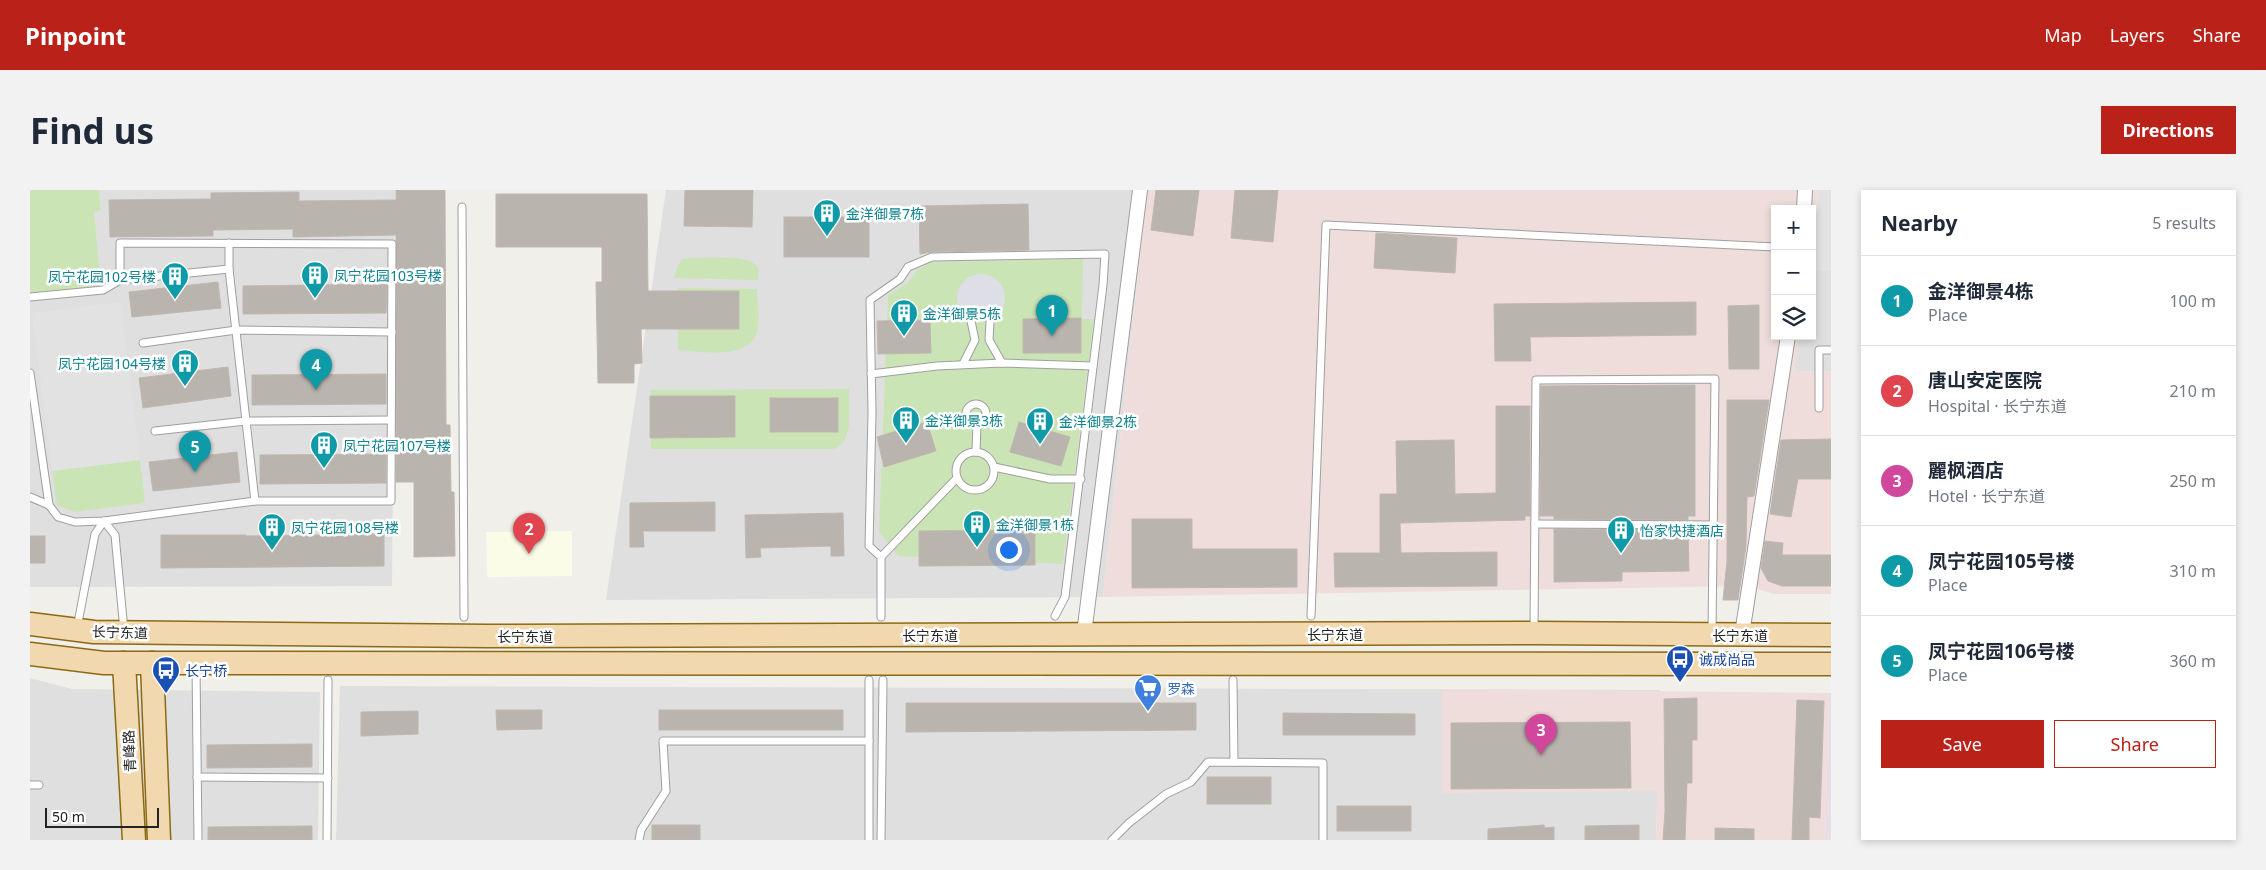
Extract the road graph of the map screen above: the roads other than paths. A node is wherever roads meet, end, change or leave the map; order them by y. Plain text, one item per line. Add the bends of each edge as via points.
1 (1140, 190) edge
2 (1805, 190) edge
3 (1804, 205) edge
4 (462, 207) dead end
5 (230, 243) junction
6 (1771, 247) edge
7 (229, 268) junction
8 (120, 280) junction
9 (30, 297) edge
10 (971, 320) dead end
11 (990, 321) dead end
12 (236, 330) junction
13 (392, 332) junction
14 (1787, 340) edge
15 (143, 343) dead end
16 (1831, 350) edge
17 (1002, 363) junction
18 (963, 364) junction
19 (1093, 366) junction
20 (871, 374) junction
21 (30, 375) edge
22 (1819, 408) dead end
23 (391, 420) junction
24 (246, 421) junction
25 (978, 424) dead end
26 (155, 431) dead end
27 (976, 452) junction
28 (994, 467) junction
29 (957, 478) junction
30 (1081, 479) junction
31 (30, 496) edge
32 (254, 501) junction
33 (49, 505) junction
34 (104, 521) junction
35 (1534, 524) junction
36 (1713, 525) junction
37 (881, 557) junction
38 (1055, 616) dead end
39 (1311, 616) dead end
40 (464, 617) dead end
41 (881, 617) dead end
42 (30, 624) edge
43 (77, 630) junction
44 (125, 633) junction
45 (1534, 633) junction
46 (1084, 634) junction
47 (1742, 634) junction
48 (1712, 635) junction
49 (1831, 635) edge
50 (30, 654) edge
51 (124, 663) junction
52 (152, 663) junction
53 (196, 663) junction
54 (1831, 664) edge
55 (328, 680) dead end
56 (869, 680) dead end
57 (883, 680) dead end
58 (1234, 680) dead end
59 (869, 741) junction
60 (1234, 762) junction
61 (197, 777) junction
62 (328, 778) junction
63 (30, 785) edge
64 (39, 785) dead end
65 (134, 840) edge
66 (159, 840) edge
67 (198, 840) edge
68 (327, 840) edge
69 (638, 840) edge
70 (869, 840) edge
71 (881, 840) edge
72 (1112, 840) edge
73 (1322, 840) edge

1 - 46 street
2 - 3 street
4 - 40 lane
5 - 7 lane
5 - 8 lane via 120,243
5 - 13 lane via 392,244
6 - 39 lane via 1326,225
7 - 8 lane
7 - 12 lane
8 - 9 lane via 103,290
10 - 18 lane via 975,340
11 - 17 lane via 989,340
12 - 13 lane
12 - 15 lane
12 - 24 lane
13 - 23 lane
14 - 47 street
16 - 22 lane via 1819,350
17 - 18 lane
17 - 19 lane
18 - 20 lane
19 - 20 lane via 1105,254 932,257 908,267 900,279 870,300
19 - 30 lane
20 - 37 lane via 869,546
21 - 33 lane
23 - 24 lane
23 - 32 lane via 391,501
24 - 26 lane
24 - 32 lane
25 - 27 lane
27 - 28 lane via 988,456
27 - 29 lane via 960,460
28 - 29 lane via 992,479 984,488 971,490
28 - 30 lane via 1050,479
29 - 37 lane
30 - 38 lane via 1065,597
31 - 33 lane
32 - 34 lane
33 - 34 lane via 58,517 75,522
34 - 43 lane via 95,534
34 - 44 lane via 115,535
35 - 36 lane
35 - 36 lane via 1536,380 1715,379
35 - 45 lane
36 - 48 lane
37 - 41 lane
42 - 43 main road, 长宁东道
43 - 44 main road, 长宁东道
44 - 46 main road, 长宁东道 via 487,636
45 - 46 main road, 长宁东道
45 - 48 main road, 长宁东道
47 - 48 main road, 长宁东道
47 - 49 main road, 长宁东道
50 - 51 main road, 长宁东道
51 - 52 main road, 长宁东道
51 - 65 main road, 青峰路
52 - 53 main road, 长宁东道
52 - 66 main road, 青峰路
53 - 54 main road, 长宁东道
53 - 61 lane
55 - 62 lane
56 - 59 lane
57 - 71 lane
58 - 60 lane
59 - 69 lane via 664,741 666,792
59 - 70 lane
60 - 72 lane via 1208,762 1191,782 1166,794
60 - 73 lane via 1323,763
61 - 62 lane
61 - 67 lane
62 - 68 lane
63 - 64 lane

